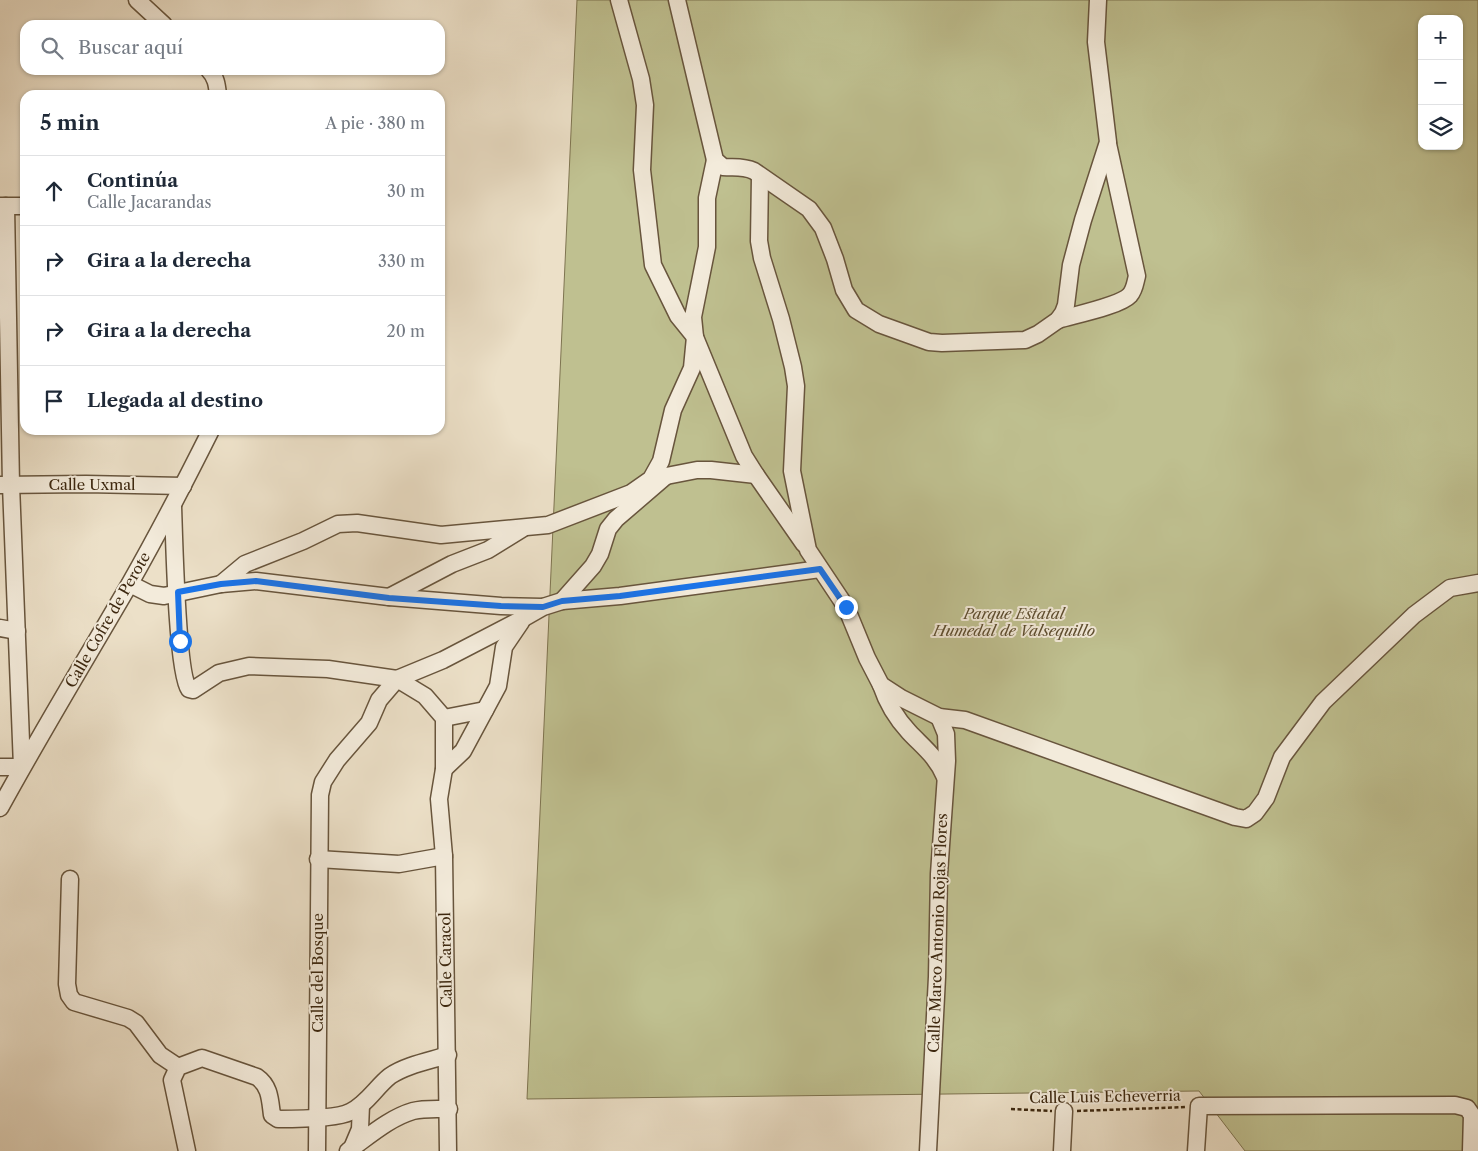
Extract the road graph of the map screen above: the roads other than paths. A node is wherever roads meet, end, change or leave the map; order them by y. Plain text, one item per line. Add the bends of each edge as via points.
1 (138, 0) edge
2 (619, 0) edge
3 (677, 0) edge
4 (1098, 0) edge
5 (159, 20) edge
6 (214, 75) edge
7 (217, 90) edge
8 (1108, 142) junction
9 (715, 160) junction
10 (760, 177) junction
11 (3, 206) edge
12 (20, 206) edge
13 (1058, 320) junction
14 (695, 337) junction
15 (5, 342) edge
16 (208, 435) edge
17 (756, 475) junction
18 (659, 477) junction
19 (5, 485) edge
20 (183, 486) junction
21 (173, 506) junction
22 (524, 528) junction
23 (808, 550) junction
24 (820, 569) junction
25 (1478, 583) edge
26 (130, 584) junction
27 (221, 584) junction
28 (178, 592) junction
29 (389, 598) junction
30 (562, 601) junction
31 (543, 607) junction
32 (522, 619) junction
33 (0, 628) edge
34 (17, 631) junction
35 (397, 679) junction
36 (881, 685) junction
37 (486, 710) junction
38 (939, 717) junction
39 (444, 718) junction
40 (0, 767) edge
41 (22, 767) junction
42 (444, 770) junction
43 (945, 777) junction
44 (0, 808) edge
45 (444, 856) junction
46 (318, 859) junction
47 (70, 879) dead end
48 (448, 1055) junction
49 (175, 1074) junction
50 (361, 1105) junction
51 (448, 1109) junction
52 (1064, 1111) road end
53 (317, 1118) junction
54 (350, 1150) edge
55 (187, 1151) edge
56 (317, 1151) edge
57 (448, 1151) edge
58 (928, 1151) edge
59 (1062, 1151) edge
60 (1196, 1151) edge
61 (1471, 1151) edge

1 - 5 street
2 - 14 street via 639,70 645,105 642,170 652,265 678,316
3 - 9 street
4 - 8 street via 1096,42
6 - 7 street
8 - 13 street via 1071,265 1064,313
8 - 13 street via 1137,276 1134,288 1119,302
9 - 10 street via 723,168 747,168
9 - 14 street via 707,198 707,247 693,316
10 - 13 street via 809,209 823,228 844,290 856,310 880,324 914,338 942,343 1026,340
10 - 23 street via 759,241 796,386 792,472
11 - 12 street
11 - 15 street
14 - 17 street via 744,456
14 - 18 street via 692,368 674,410
15 - 19 street
16 - 20 street, Calle Cofre de Perote
17 - 18 street via 697,470
17 - 23 street
18 - 22 street via 631,493 548,525
18 - 30 street via 608,529 594,566
19 - 20 street, Calle Uxmal
19 - 34 street
20 - 21 street, Calle Cofre de Perote
21 - 26 street, Calle Cofre de Perote
21 - 28 street
22 - 27 street via 441,535 357,523 338,524 245,564
22 - 29 street via 488,550 452,564
23 - 24 street
24 - 30 street
24 - 36 street via 850,614
25 - 38 street via 1450,588 1414,615 1323,702 1282,757 1266,798 1255,814 1246,818 1235,817 965,720
26 - 28 street via 150,594 164,596
26 - 41 street, Calle Cofre de Perote
27 - 28 street
27 - 29 street via 256,581
28 - 35 street via 182,657 189,689 193,690 220,673 249,666 328,670
29 - 31 street
30 - 31 street
31 - 32 street
32 - 35 street via 444,660
32 - 37 street via 504,647 498,686
33 - 34 street
34 - 41 street
35 - 39 street via 425,696
35 - 46 street, Calle del Bosque via 379,700 369,723 322,782
36 - 38 street
36 - 43 street via 893,711 930,751
37 - 39 street
37 - 42 street via 463,751
38 - 43 street, Calle Marco Antonio Rojas Flores via 946,734
39 - 42 street, Calle Caracol
40 - 41 street
41 - 44 street, Calle Cofre de Perote
42 - 45 street, Calle Caracol via 440,799
43 - 58 street, Calle Marco Antonio Rojas Flores
45 - 46 street via 400,864
45 - 48 street, Calle Caracol
46 - 53 street, Calle del Bosque
47 - 49 street via 69,995 74,1002 136,1023
48 - 50 street via 401,1070 389,1077
48 - 51 street, Calle Caracol
49 - 53 street via 202,1058 264,1081 274,1118
49 - 55 street
50 - 53 street via 349,1113
50 - 54 street via 360,1129
51 - 54 street via 411,1112
51 - 57 street, Calle Caracol
52 - 59 street
53 - 56 street, Calle del Bosque
60 - 61 street via 1199,1106 1455,1105 1467,1108 1472,1115

